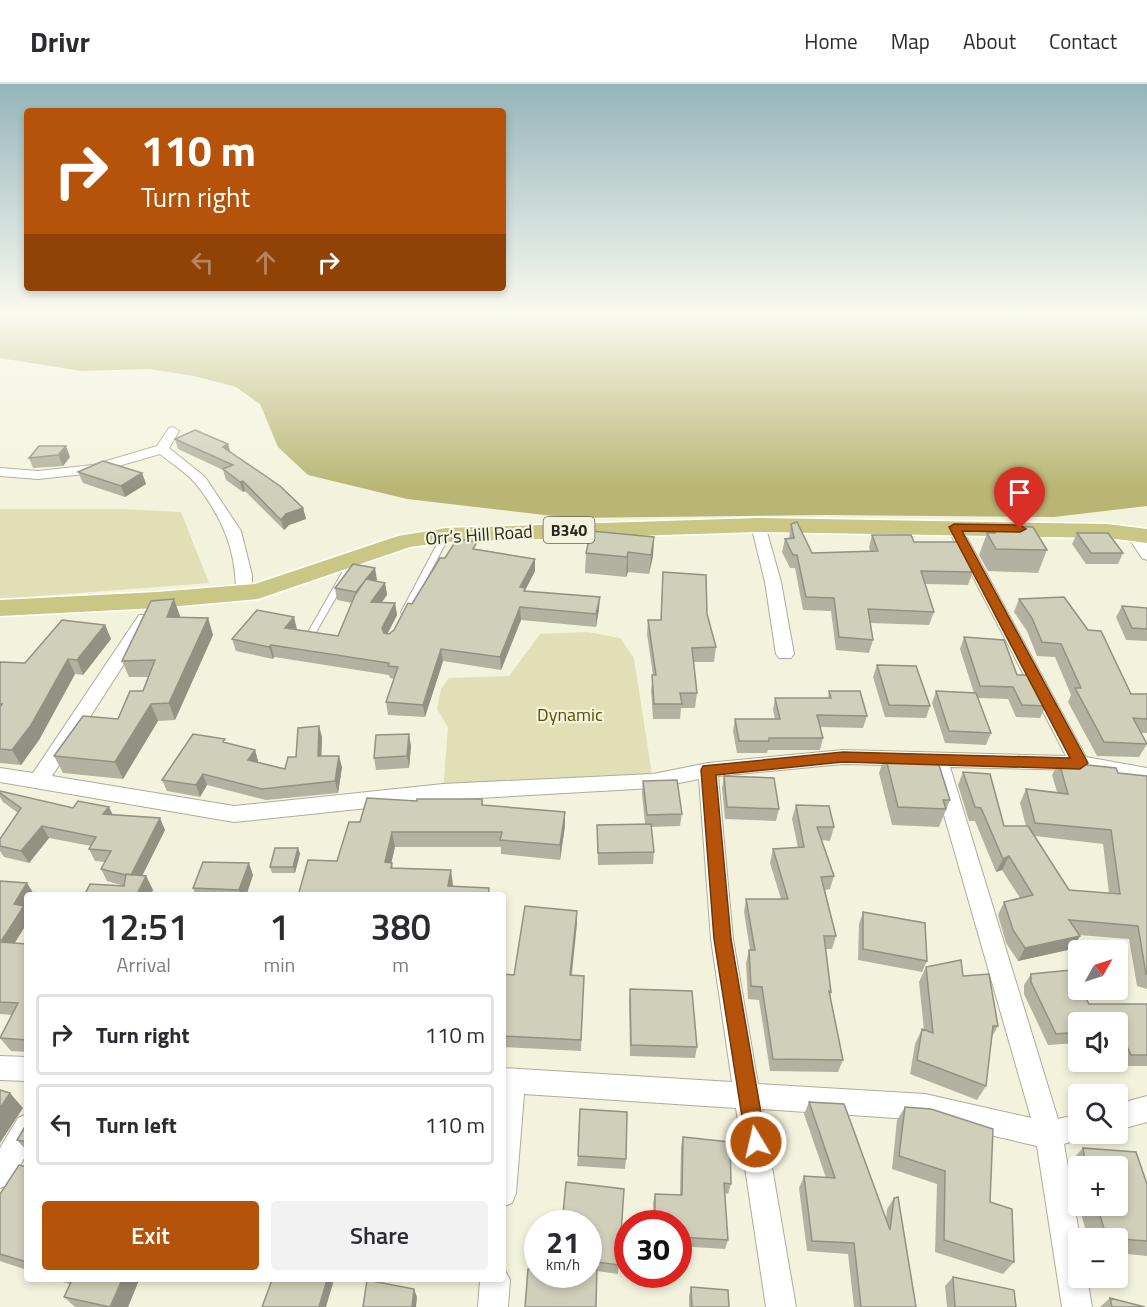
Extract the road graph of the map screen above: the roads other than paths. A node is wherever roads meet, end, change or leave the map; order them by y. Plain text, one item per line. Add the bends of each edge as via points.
1 (173, 431) dead end
2 (162, 449) junction
3 (0, 472) edge
4 (758, 525) junction
5 (954, 527) junction
6 (446, 535) junction
7 (1140, 535) edge
8 (1147, 555) edge
9 (355, 557) junction
10 (244, 592) junction
11 (157, 600) junction
12 (0, 608) edge
13 (401, 620) edge
14 (311, 634) edge
15 (785, 654) dead end
16 (938, 759) junction
17 (1080, 763) junction
18 (708, 770) junction
19 (0, 775) edge
20 (1147, 775) edge
21 (38, 782) junction
22 (0, 1068) edge
23 (24, 1069) edge
24 (507, 1080) edge
25 (749, 1094) junction
26 (506, 1103) edge
27 (1147, 1109) edge
28 (1128, 1114) edge
29 (1068, 1130) edge
30 (24, 1132) edge
31 (1049, 1135) junction
32 (0, 1174) edge
33 (495, 1282) edge
34 (493, 1307) edge
35 (781, 1307) edge
36 (1077, 1307) edge

1 - 2 street
2 - 3 street via 94,469 38,475
2 - 10 street via 200,480 234,531
4 - 5 main road, Orr’s Hill Road / B340
4 - 6 main road, Orr’s Hill Road / B340
4 - 15 street via 773,582
5 - 7 main road, Orr’s Hill Road / B340
5 - 17 street
6 - 9 main road, Orr’s Hill Road / B340 via 405,541
6 - 13 lane
7 - 8 street
9 - 10 main road, Orr’s Hill Road / B340 via 258,591
9 - 14 lane
10 - 11 main road, Orr’s Hill Road / B340
11 - 12 main road, Orr’s Hill Road / B340
11 - 21 street
16 - 17 street
16 - 18 street via 843,757
16 - 31 street
17 - 20 street
18 - 21 street via 654,781 443,792 234,814
18 - 25 street via 722,939
19 - 21 street
22 - 23 street
24 - 25 street
24 - 26 street
25 - 31 street via 925,1107
25 - 35 street
27 - 28 street
29 - 31 street
30 - 32 street
31 - 36 street
33 - 34 street

